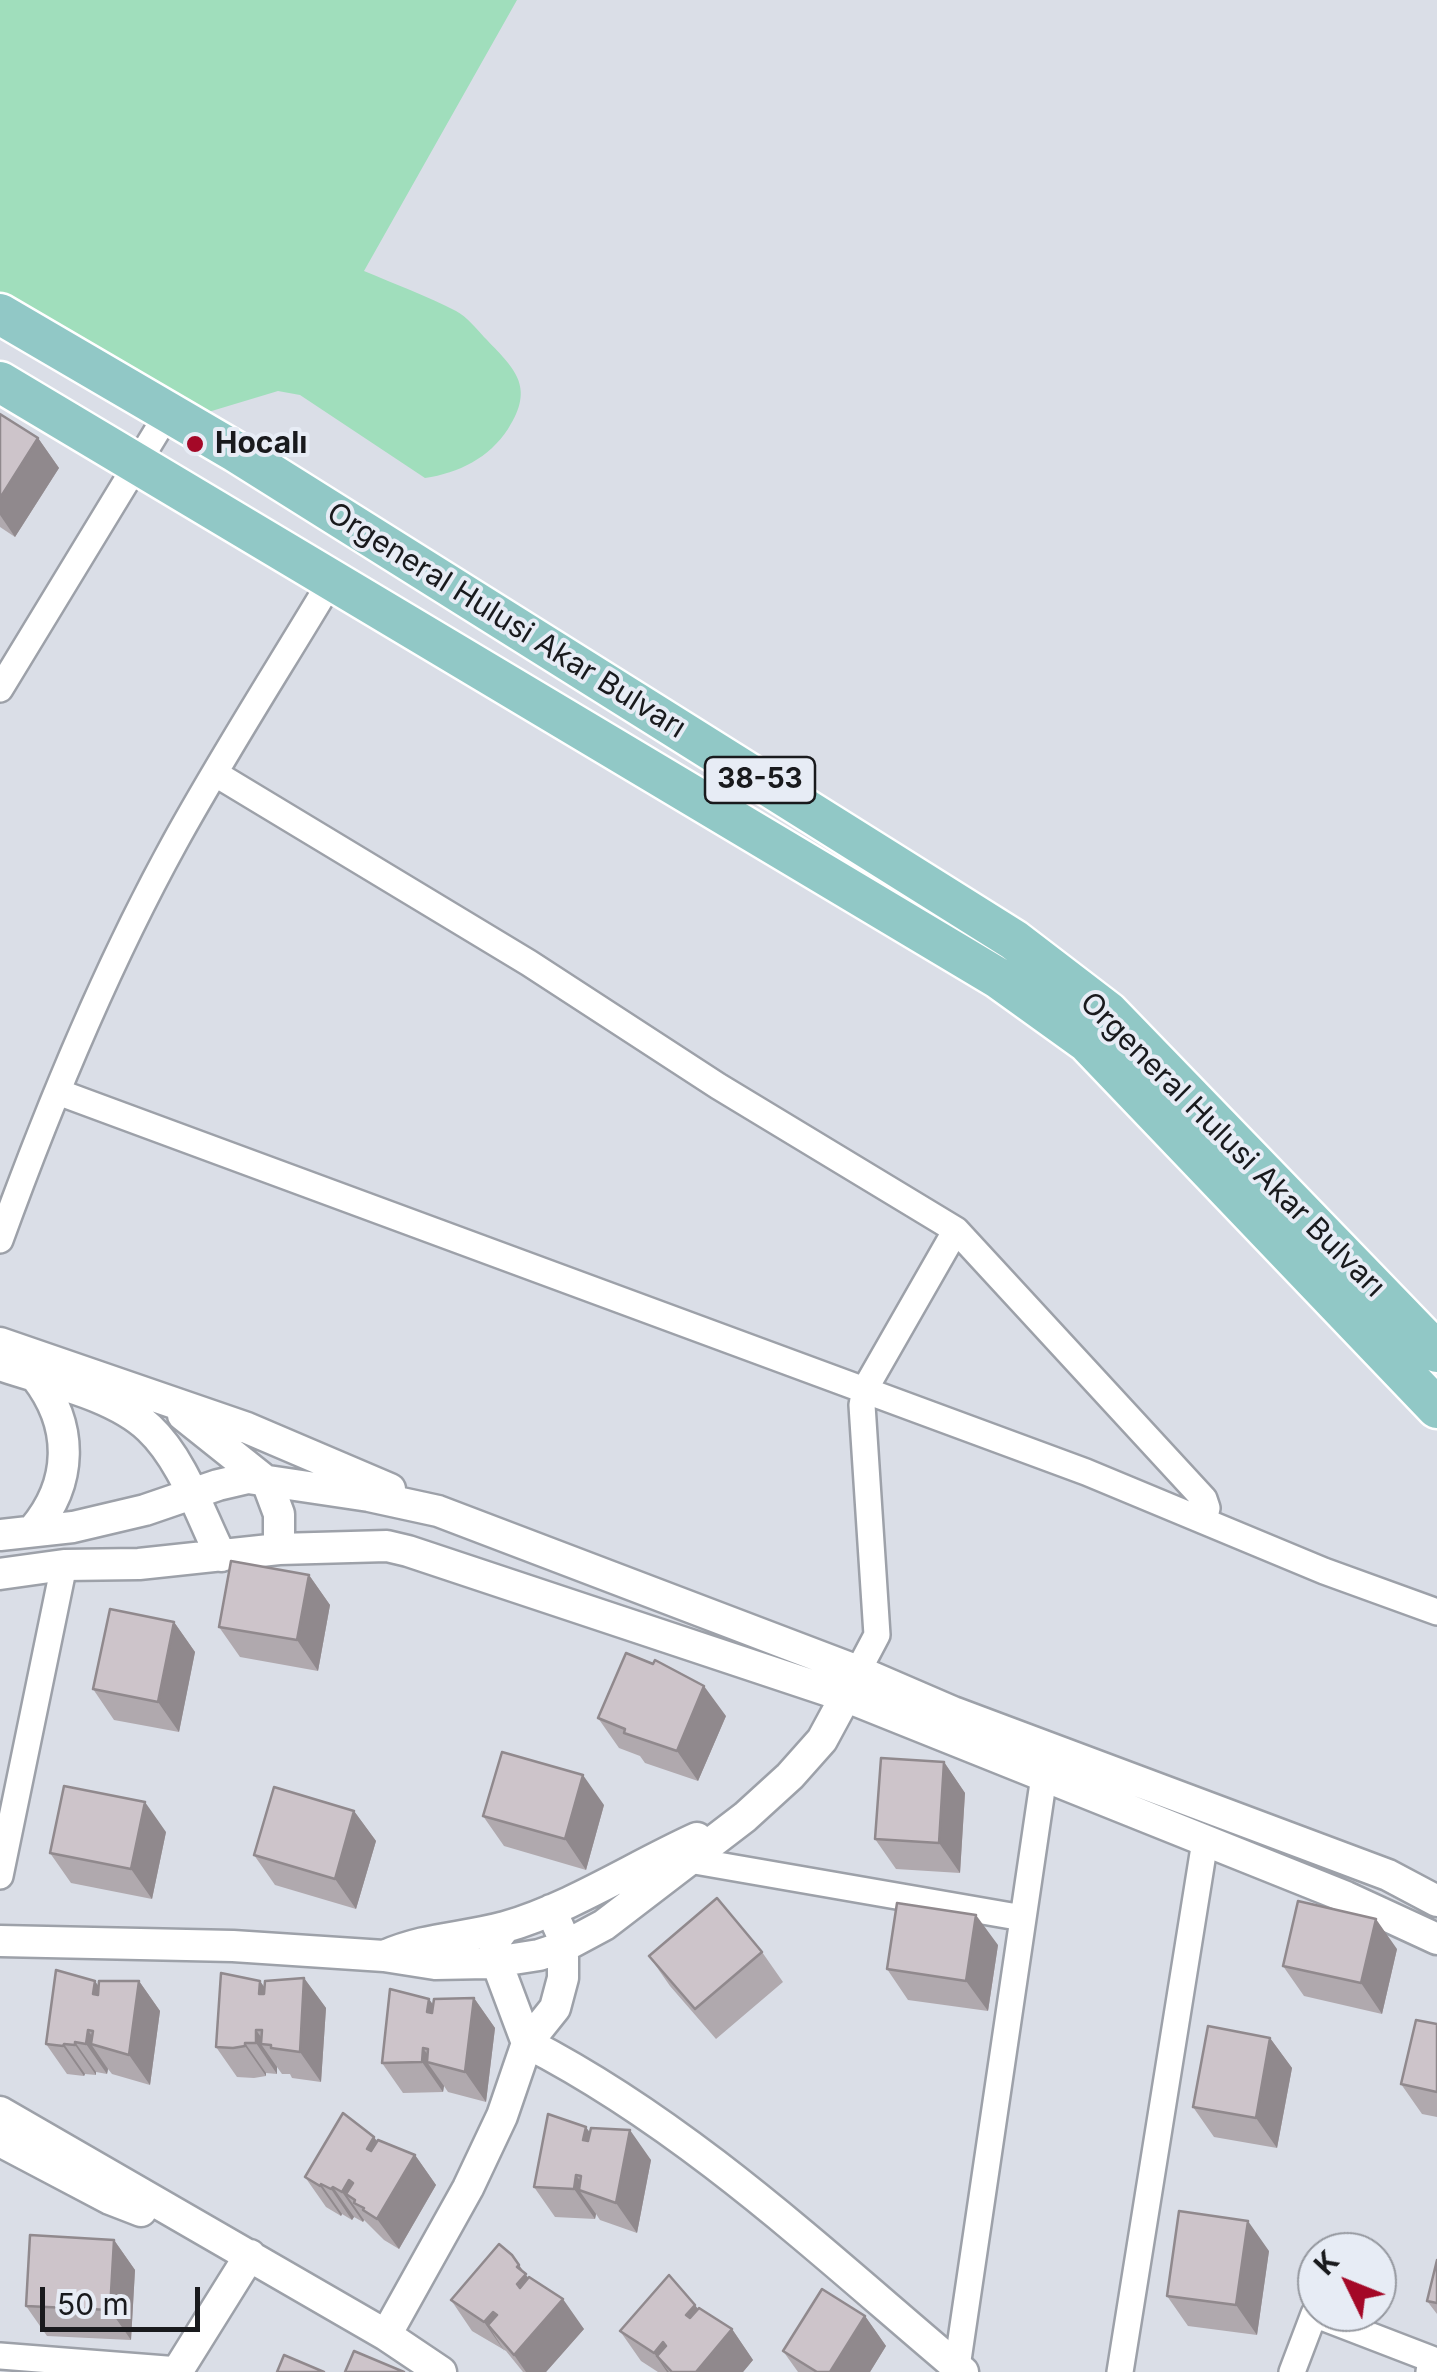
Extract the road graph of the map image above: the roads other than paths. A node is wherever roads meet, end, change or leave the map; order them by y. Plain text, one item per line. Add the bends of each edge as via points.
1 (0, 314) edge
2 (0, 382) edge
3 (168, 413) junction
4 (137, 465) junction
5 (331, 580) junction
6 (0, 641) edge
7 (24, 654) junction
8 (0, 690) edge
9 (216, 774) junction
10 (58, 1092) junction
11 (956, 1230) junction
12 (0, 1240) edge
13 (0, 1343) edge
14 (1437, 1352) edge
15 (0, 1365) edge
16 (36, 1377) junction
17 (864, 1389) junction
18 (161, 1398) junction
19 (1437, 1408) edge
20 (268, 1482) junction
21 (192, 1496) junction
22 (438, 1511) junction
23 (1204, 1521) junction
24 (33, 1530) junction
25 (0, 1535) edge
26 (279, 1549) junction
27 (221, 1556) junction
28 (64, 1565) junction
29 (0, 1574) edge
30 (1437, 1612) edge
31 (853, 1684) junction
32 (1044, 1776) junction
33 (745, 1816) junction
34 (1205, 1841) junction
35 (689, 1860) junction
36 (0, 1876) edge
37 (1437, 1900) edge
38 (551, 1910) junction
39 (1023, 1918) junction
40 (505, 1927) junction
41 (1437, 1938) edge
42 (0, 1941) edge
43 (563, 1947) junction
44 (384, 1956) junction
45 (496, 1962) junction
46 (528, 2043) junction
47 (0, 2112) edge
48 (0, 2142) edge
49 (250, 2255) junction
50 (386, 2335) junction
51 (0, 2356) edge
52 (960, 2369) edge
53 (178, 2371) edge
54 (442, 2372) edge
55 (1120, 2372) edge
56 (1292, 2372) edge
57 (1429, 2372) edge

1 - 3 main road, Orgeneral Hulusi Akar Bulvarı / 38-53
2 - 4 main road, Orgeneral Hulusi Akar Bulvarı
3 - 4 street
3 - 14 main road, Orgeneral Hulusi Akar Bulvarı / 38-53 via 1014,940 1108,1012
4 - 5 main road, Orgeneral Hulusi Akar Bulvarı
4 - 7 street
5 - 9 street
5 - 19 main road, Orgeneral Hulusi Akar Bulvarı via 998,978 1086,1042
6 - 7 street
7 - 8 street
9 - 10 street via 132,926
9 - 11 street
10 - 12 street
10 - 17 street
11 - 17 street
11 - 23 street via 1204,1499
13 - 18 street
15 - 16 street
16 - 21 street via 100,1398 148,1427
16 - 24 street via 56,1409 65,1446 61,1483
17 - 23 street
17 - 31 street via 877,1635
18 - 20 street
18 - 22 street via 280,1441
20 - 21 street via 248,1478
20 - 22 street
20 - 26 street via 280,1514
21 - 24 street via 73,1527
21 - 27 street
22 - 31 street
23 - 30 street
24 - 25 street
26 - 27 street
26 - 31 street via 387,1546
27 - 28 street
28 - 29 street
28 - 36 street
31 - 32 street
31 - 33 street via 822,1740
31 - 37 street via 971,1719
32 - 34 street
32 - 39 street
33 - 35 street
33 - 38 street
34 - 41 street
34 - 55 street
35 - 39 street
35 - 43 street via 604,1925
38 - 40 street
38 - 43 street
39 - 52 street
40 - 44 street via 416,1942
40 - 45 street via 494,1946
42 - 44 street
43 - 45 street
43 - 46 street via 560,1994
44 - 45 street via 418,1963
45 - 46 street
46 - 50 street via 468,2188
46 - 52 street via 679,2136
47 - 49 street
48 - 49 street via 110,2199
49 - 50 street
49 - 53 street
50 - 54 street
51 - 53 street
56 - 57 street via 1314,2314 1431,2359

